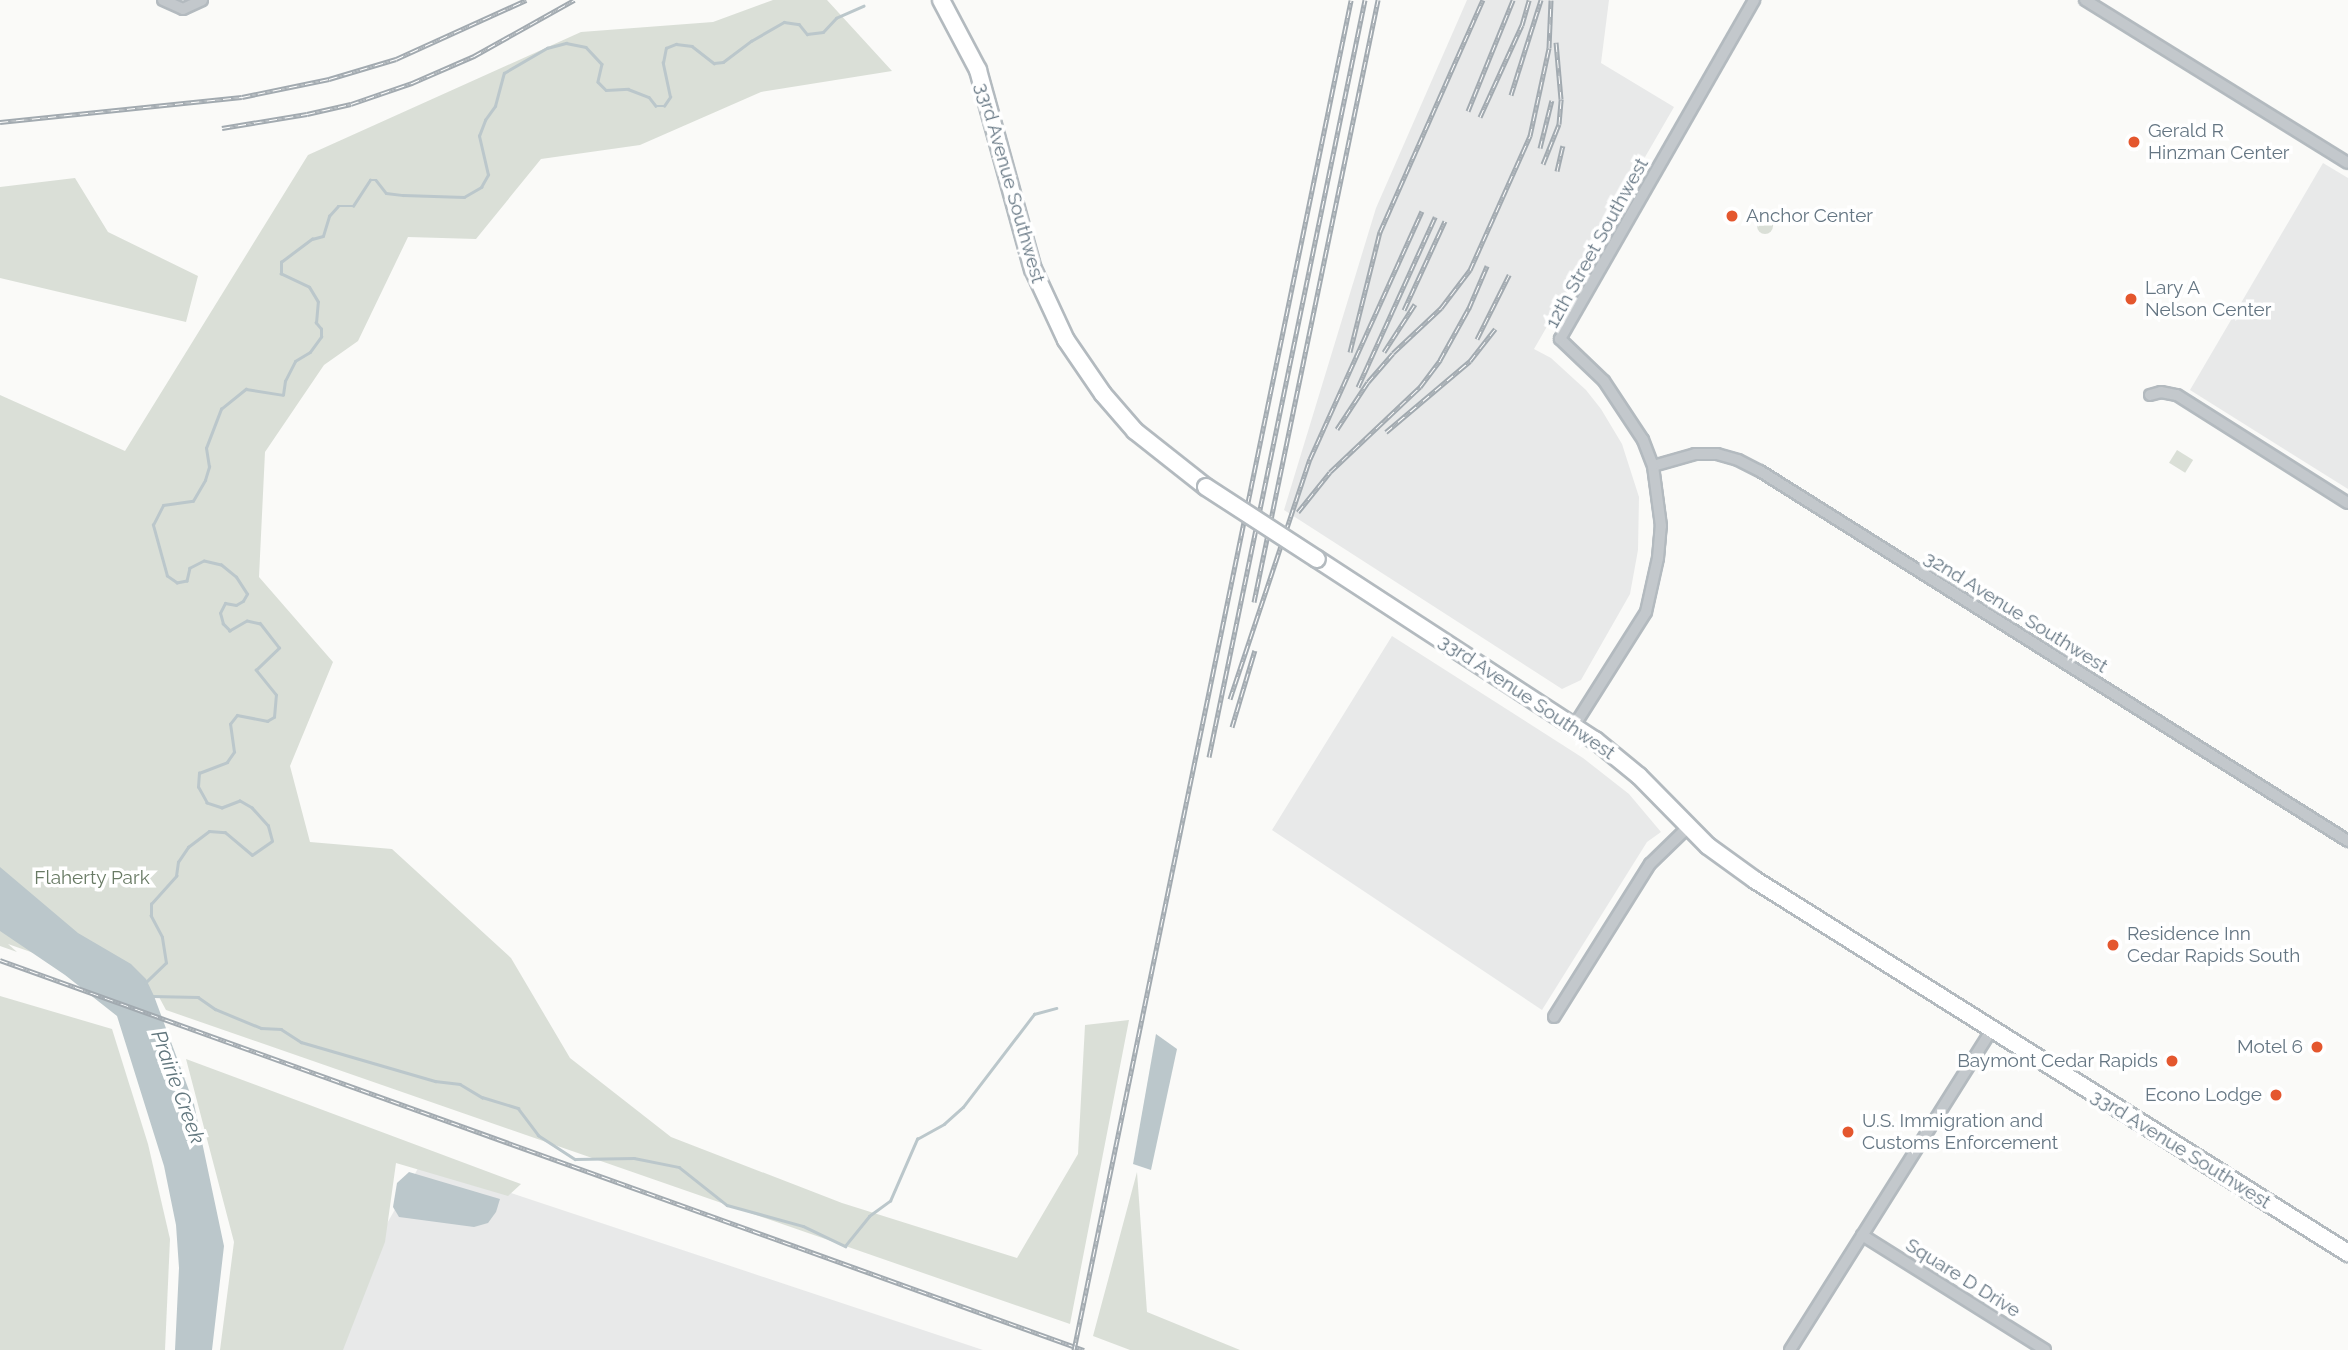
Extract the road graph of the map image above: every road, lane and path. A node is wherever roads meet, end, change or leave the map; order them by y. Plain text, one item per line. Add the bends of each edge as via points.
1 (163, 0) edge
2 (202, 0) edge
3 (941, 0) edge
4 (1754, 0) edge
5 (2085, 0) edge
6 (2348, 163) edge
7 (2150, 395) dead end
8 (1653, 466) junction
9 (2348, 503) edge
10 (1574, 726) junction
11 (1689, 827) junction
12 (2348, 842) edge
13 (1554, 1017) dead end
14 (1992, 1029) junction
15 (1862, 1235) junction
16 (2348, 1253) edge
17 (1790, 1350) edge
18 (2045, 1350) edge

1 - 2 street via 183,9
3 - 10 street, 33rd Avenue Southwest, bridge via 978,70 1032,269 1066,340 1102,394 1135,431 1206,487
4 - 8 street, 12th Street Southwest via 1560,340 1605,381 1643,440
5 - 6 street
7 - 9 street via 2177,395
8 - 10 street, 12th Street Southwest via 1661,526 1646,612
8 - 12 street, 32nd Avenue Southwest via 1695,454 1717,454 1760,471
10 - 11 street, 33rd Avenue Southwest via 1628,765
11 - 13 street via 1650,864
11 - 14 street, 33rd Avenue Southwest via 1707,846 1755,880
14 - 15 street
14 - 16 street, 33rd Avenue Southwest
15 - 17 street
15 - 18 street, Square D Drive

